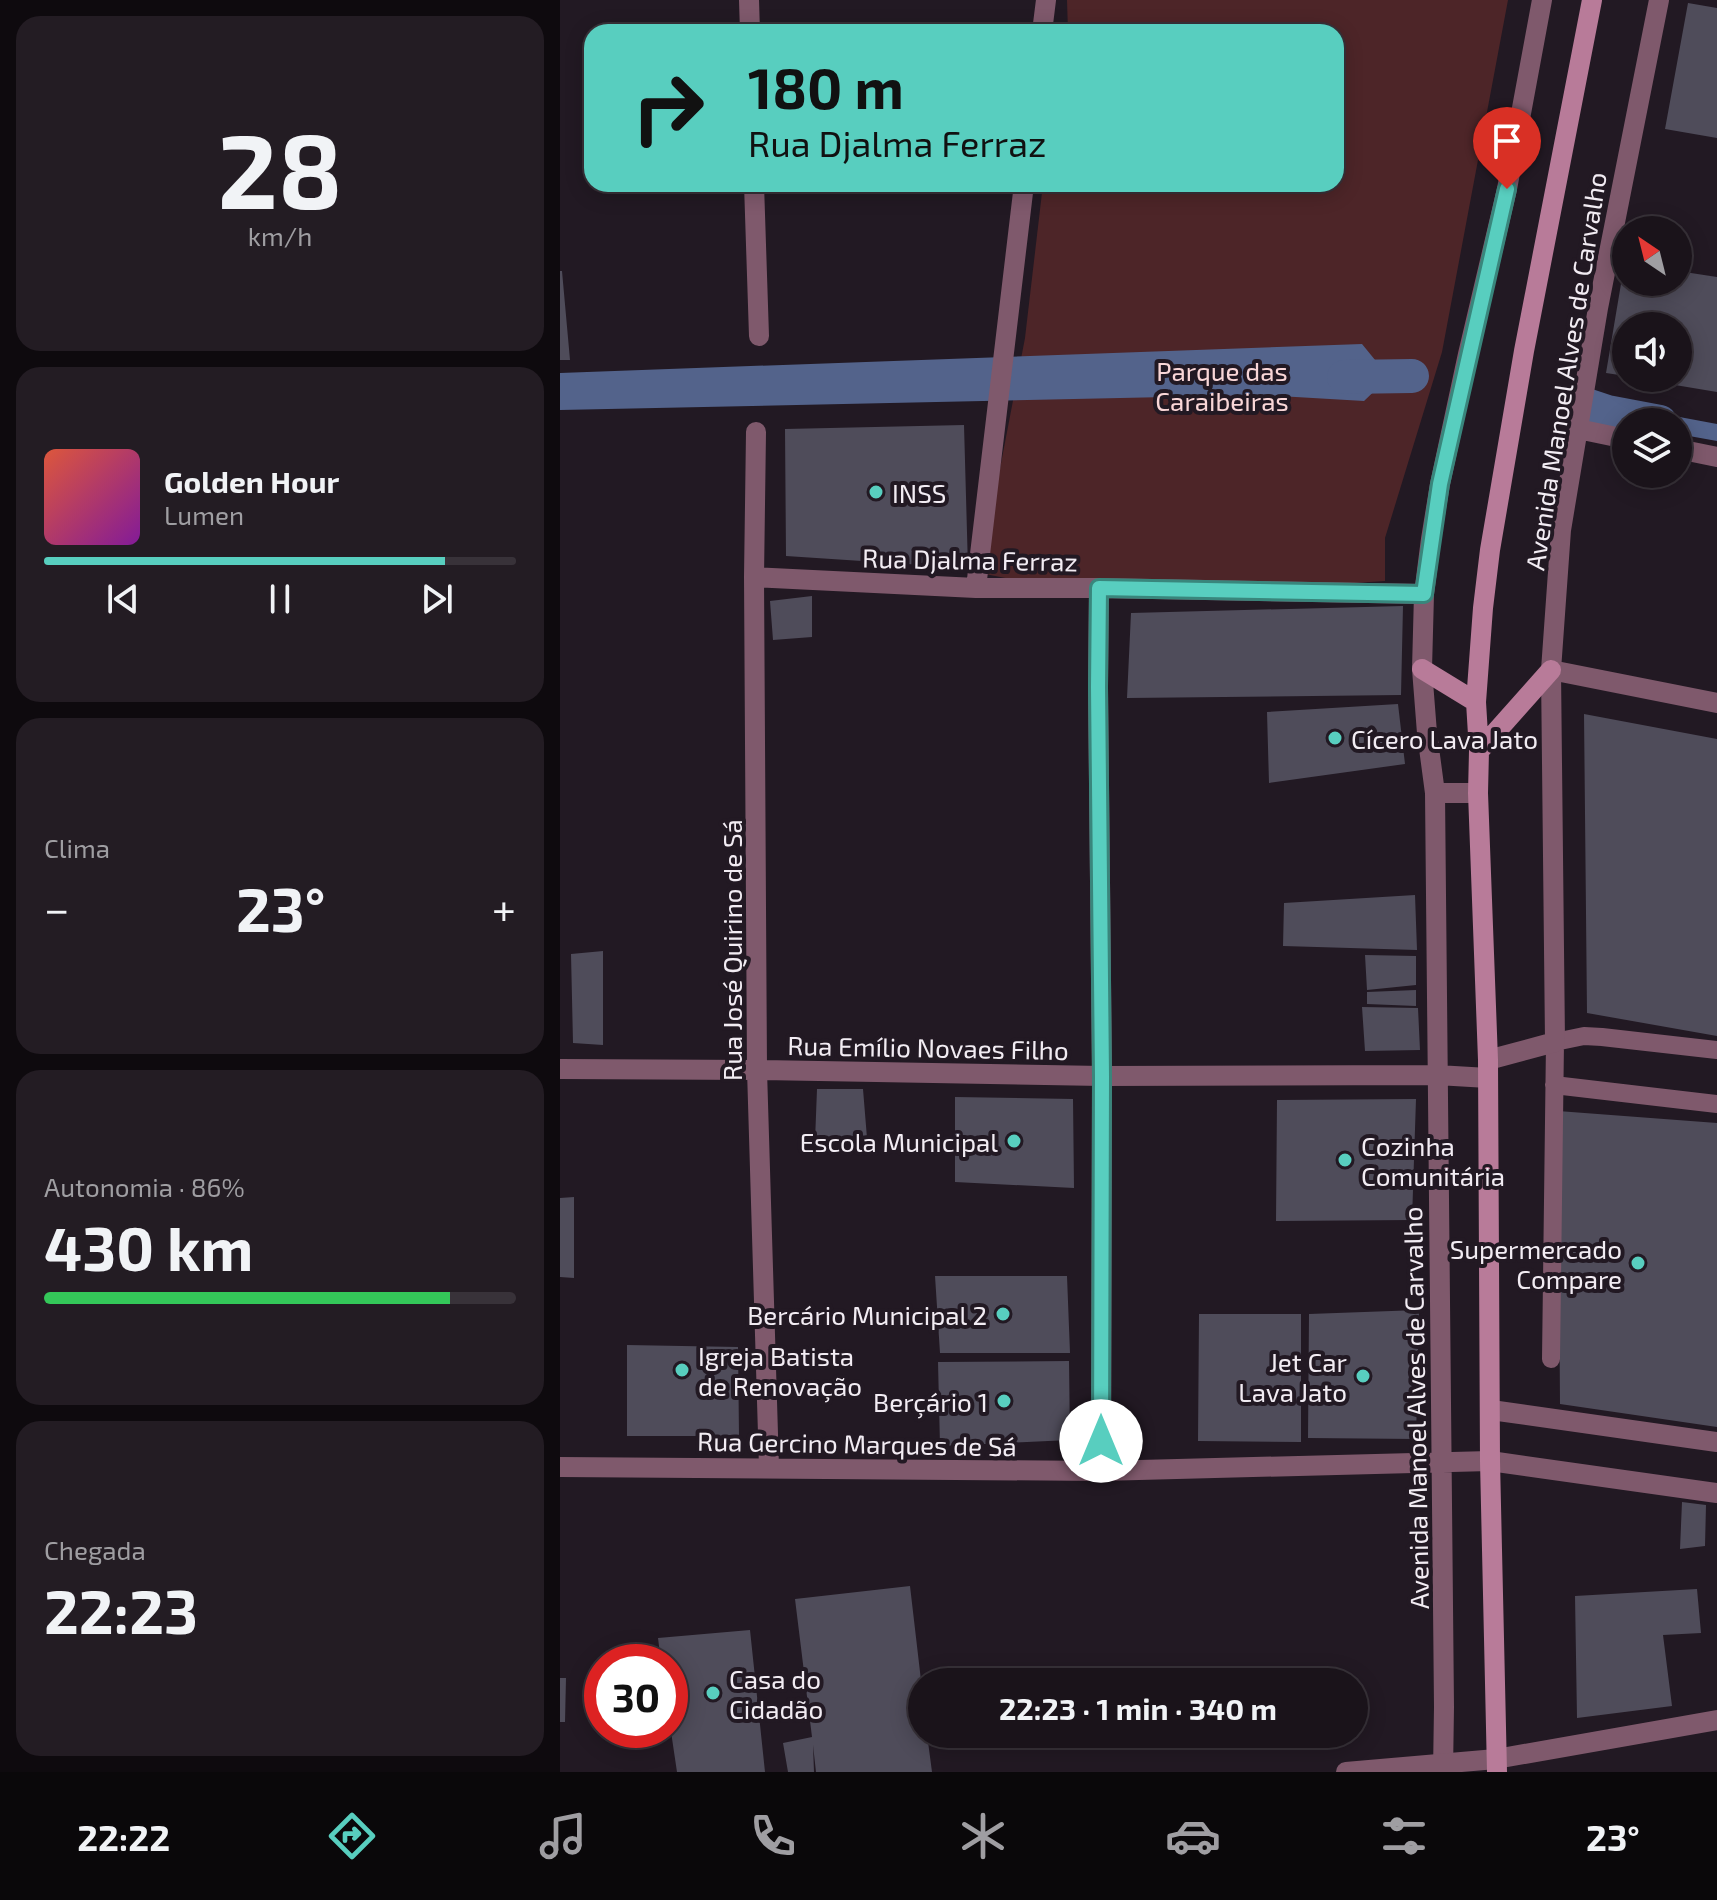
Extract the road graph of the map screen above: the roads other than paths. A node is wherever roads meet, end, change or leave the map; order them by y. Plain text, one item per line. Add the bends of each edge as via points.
1 (749, 0) edge
2 (1046, 0) edge
3 (1542, 0) edge
4 (1592, 0) edge
5 (1659, 0) edge
6 (750, 24) edge
7 (1043, 24) edge
8 (754, 192) edge
9 (1023, 192) edge
10 (759, 336) dead end
11 (1578, 429) junction
12 (756, 432) dead end
13 (1612, 436) edge
14 (1692, 452) edge
15 (1717, 457) edge
16 (754, 577) junction
17 (976, 588) junction
18 (1099, 588) junction
19 (1424, 594) junction
20 (1422, 669) junction
21 (1551, 670) junction
22 (1476, 702) junction
23 (1717, 703) edge
24 (1479, 751) junction
25 (1435, 793) junction
26 (1478, 793) junction
27 (1555, 1042) junction
28 (1717, 1050) edge
29 (560, 1069) edge
30 (1488, 1069) junction
31 (757, 1070) junction
32 (1437, 1075) junction
33 (1102, 1076) junction
34 (1554, 1085) junction
35 (1717, 1104) edge
36 (1551, 1359) dead end
37 (1491, 1410) junction
38 (1717, 1442) edge
39 (1490, 1461) junction
40 (1442, 1462) junction
41 (560, 1467) edge
42 (769, 1467) junction
43 (1101, 1471) junction
44 (1717, 1493) edge
45 (1717, 1720) edge
46 (1496, 1765) edge
47 (1442, 1768) edge
48 (1346, 1772) edge

1 - 6 street
2 - 7 street
3 - 19 street, Avenida Manoel Alves de Carvalho via 1507,189 1440,484
4 - 22 main road, Avenida Manoel Alves de Carvalho via 1490,550
5 - 11 street, Avenida Manoel Alves de Carvalho
8 - 10 street
9 - 17 street
11 - 13 street
11 - 21 street, Avenida Manoel Alves de Carvalho via 1561,530
12 - 16 street, Rua José Quirino de Sá
14 - 15 street
16 - 17 street, Rua Djalma Ferraz
16 - 31 street, Rua José Quirino de Sá
17 - 18 street, Rua Djalma Ferraz
18 - 19 street, Rua Djalma Ferraz
18 - 33 street
19 - 20 street, Avenida Manoel Alves de Carvalho
20 - 22 main road
20 - 25 street, Avenida Manoel Alves de Carvalho
21 - 23 street
21 - 24 main road
21 - 27 street, Avenida Manoel Alves de Carvalho
22 - 24 main road, Avenida Manoel Alves de Carvalho
24 - 26 main road, Avenida Manoel Alves de Carvalho
25 - 26 street
25 - 32 street, Avenida Manoel Alves de Carvalho
26 - 30 main road, Avenida Manoel Alves de Carvalho
27 - 28 lane via 1584,1036
27 - 30 street, Rua Emílio Novaes Filho
27 - 34 lane
29 - 31 street, Rua Emílio Novaes Filho
30 - 32 street, Rua Emílio Novaes Filho
30 - 37 main road, Avenida Manoel Alves de Carvalho
31 - 33 street, Rua Emílio Novaes Filho
31 - 42 street, Rua José Quirino de Sá
32 - 33 street, Rua Emílio Novaes Filho
32 - 40 street, Avenida Manoel Alves de Carvalho
33 - 43 street
34 - 35 lane
34 - 36 lane
37 - 38 street
37 - 39 main road, Avenida Manoel Alves de Carvalho
39 - 40 street, Rua Gercino Marques de Sá
39 - 44 street, Rua Gercino Marques de Sá
39 - 46 main road, Avenida Manoel Alves de Carvalho
40 - 43 street, Rua Gercino Marques de Sá
40 - 47 street, Avenida Manoel Alves de Carvalho
41 - 42 street, Rua Gercino Marques de Sá
42 - 43 street, Rua Gercino Marques de Sá
45 - 46 street
46 - 47 street
47 - 48 street

